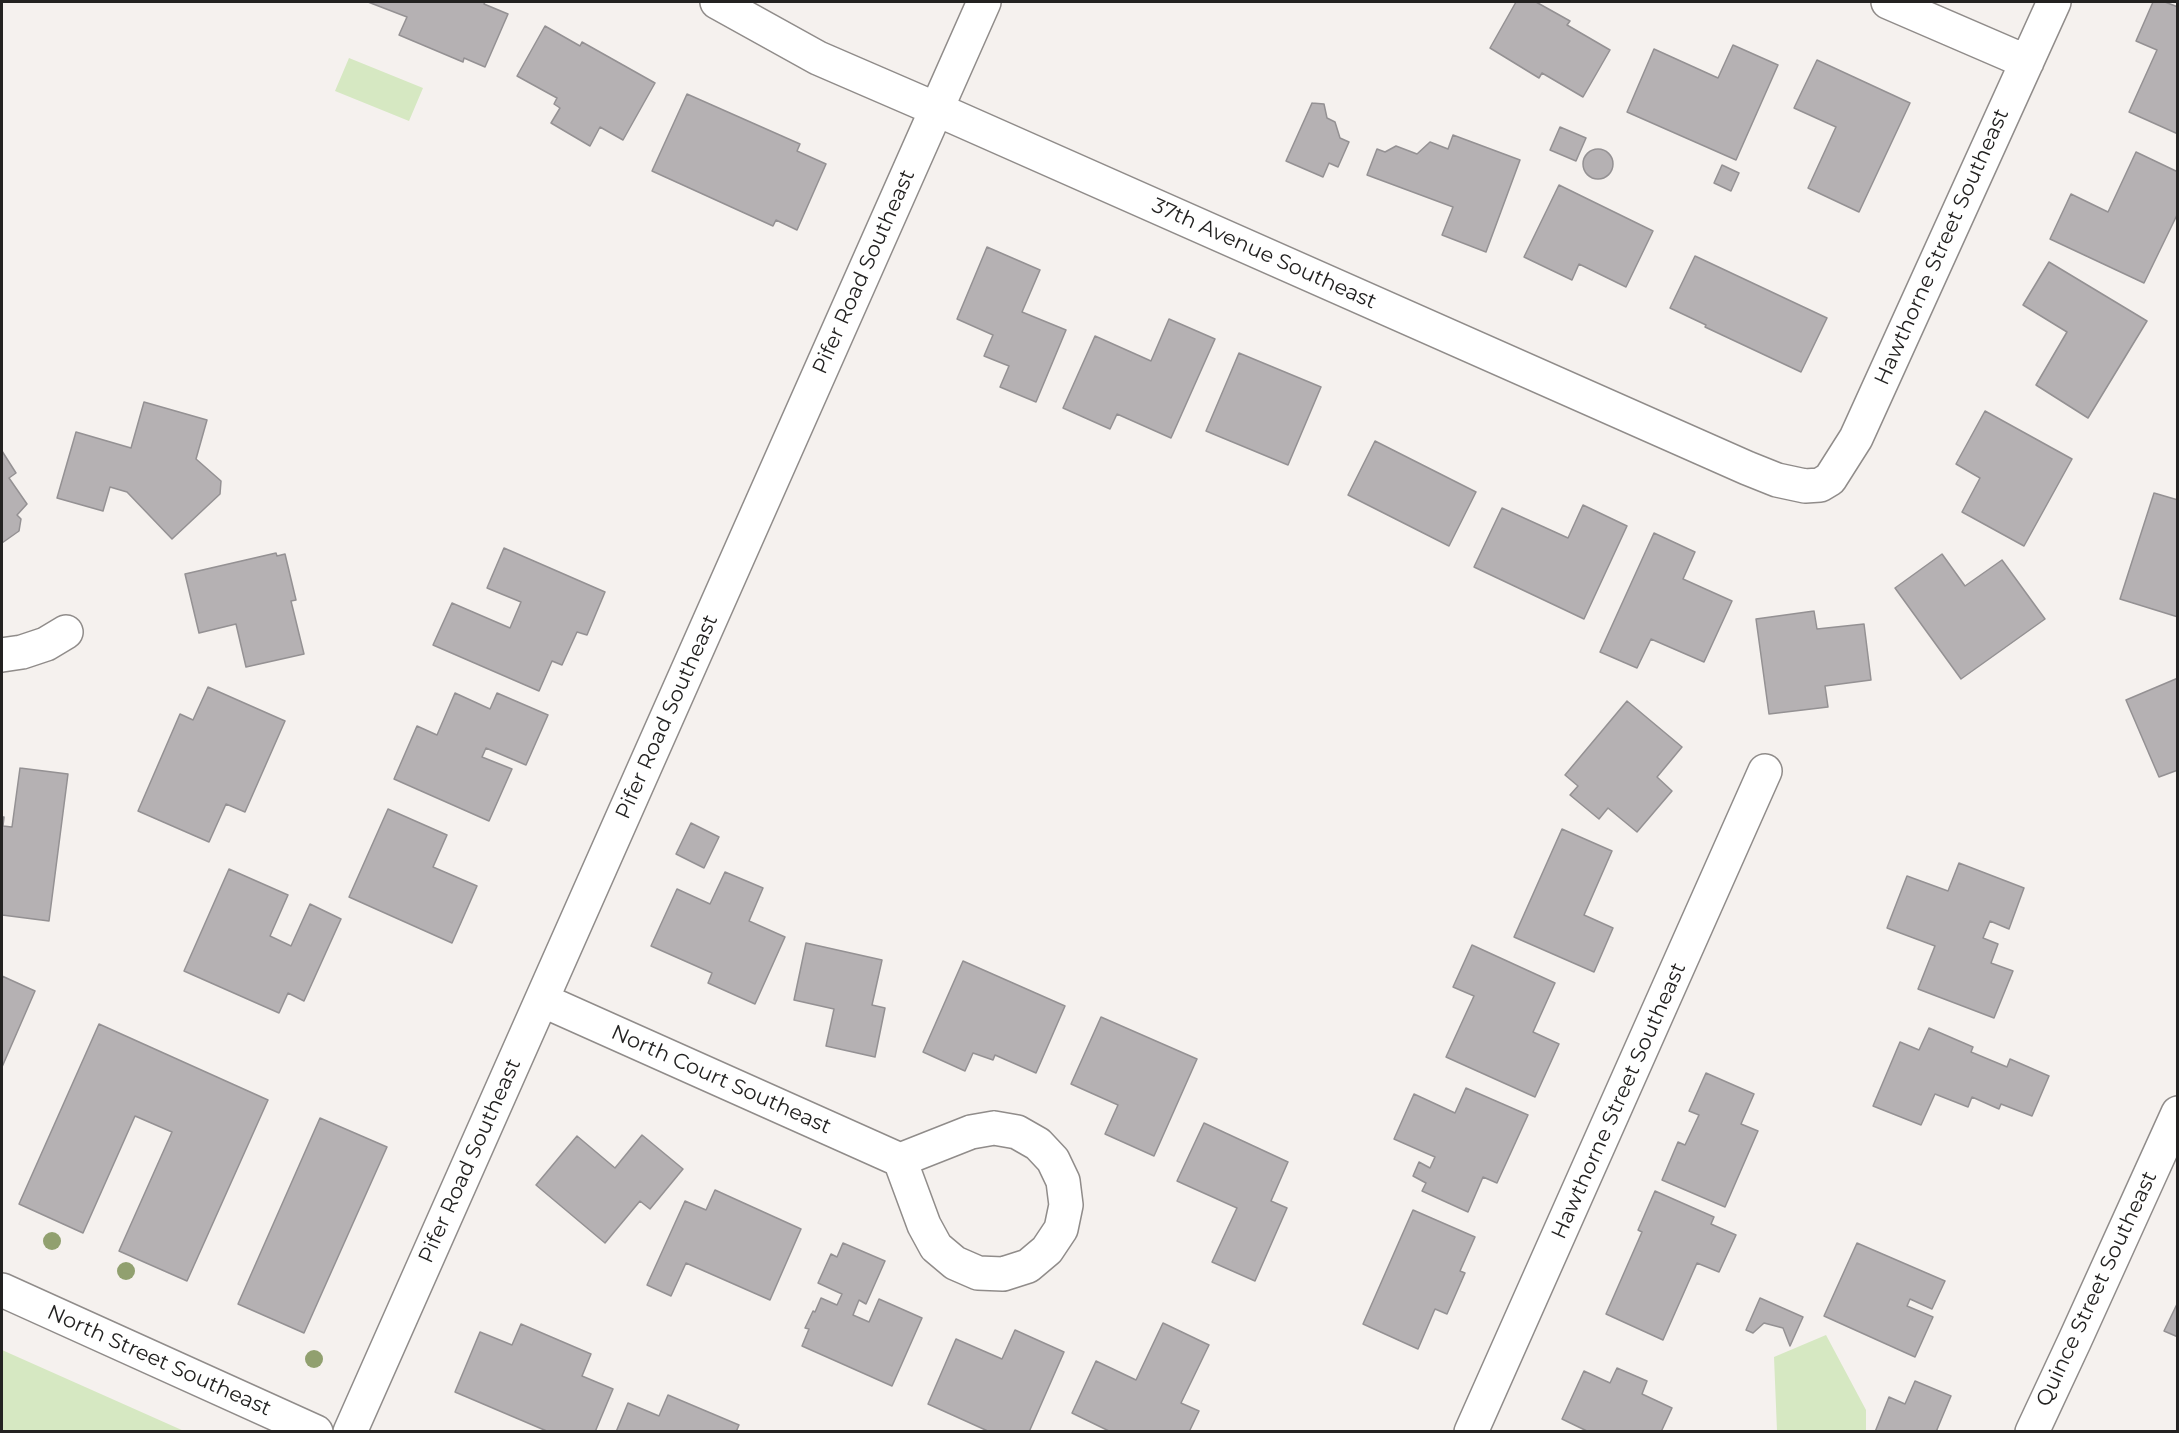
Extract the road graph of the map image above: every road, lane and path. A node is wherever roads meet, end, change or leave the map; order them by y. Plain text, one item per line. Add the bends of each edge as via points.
1 (717, 2) edge
2 (984, 2) edge
3 (1888, 2) edge
4 (2054, 2) edge
5 (2027, 62) junction
6 (936, 109) junction
7 (1820, 485) joint
8 (66, 632) dead end
9 (2, 655) edge
10 (1765, 771) dead end
11 (542, 1000) junction
12 (2178, 1113) edge
13 (900, 1161) junction
14 (2, 1290) edge
15 (316, 1431) edge
16 (350, 1431) edge
17 (1471, 1431) edge
18 (2032, 1431) edge

1 - 6 street, 37th Avenue Southeast via 818,58
2 - 6 street, Pifer Road Southeast
3 - 5 street
4 - 5 street, Hawthorne Street Southeast
5 - 7 street, Hawthorne Street Southeast via 1856,438 1830,479
6 - 7 street, 37th Avenue Southeast via 1747,468 1777,480
6 - 11 street, Pifer Road Southeast
8 - 9 street via 46,644
10 - 17 street, Hawthorne Street Southeast
11 - 13 street, North Court Southeast
11 - 16 street, Pifer Road Southeast
12 - 18 street, Quince Street Southeast
13 - 13 street via 936,1247 955,1263 978,1273 1003,1274 1028,1266 1047,1250 1061,1229 1066,1205 1064,1181 1046,1152 1017,1132 994,1128 971,1132
14 - 15 street, North Street Southeast

